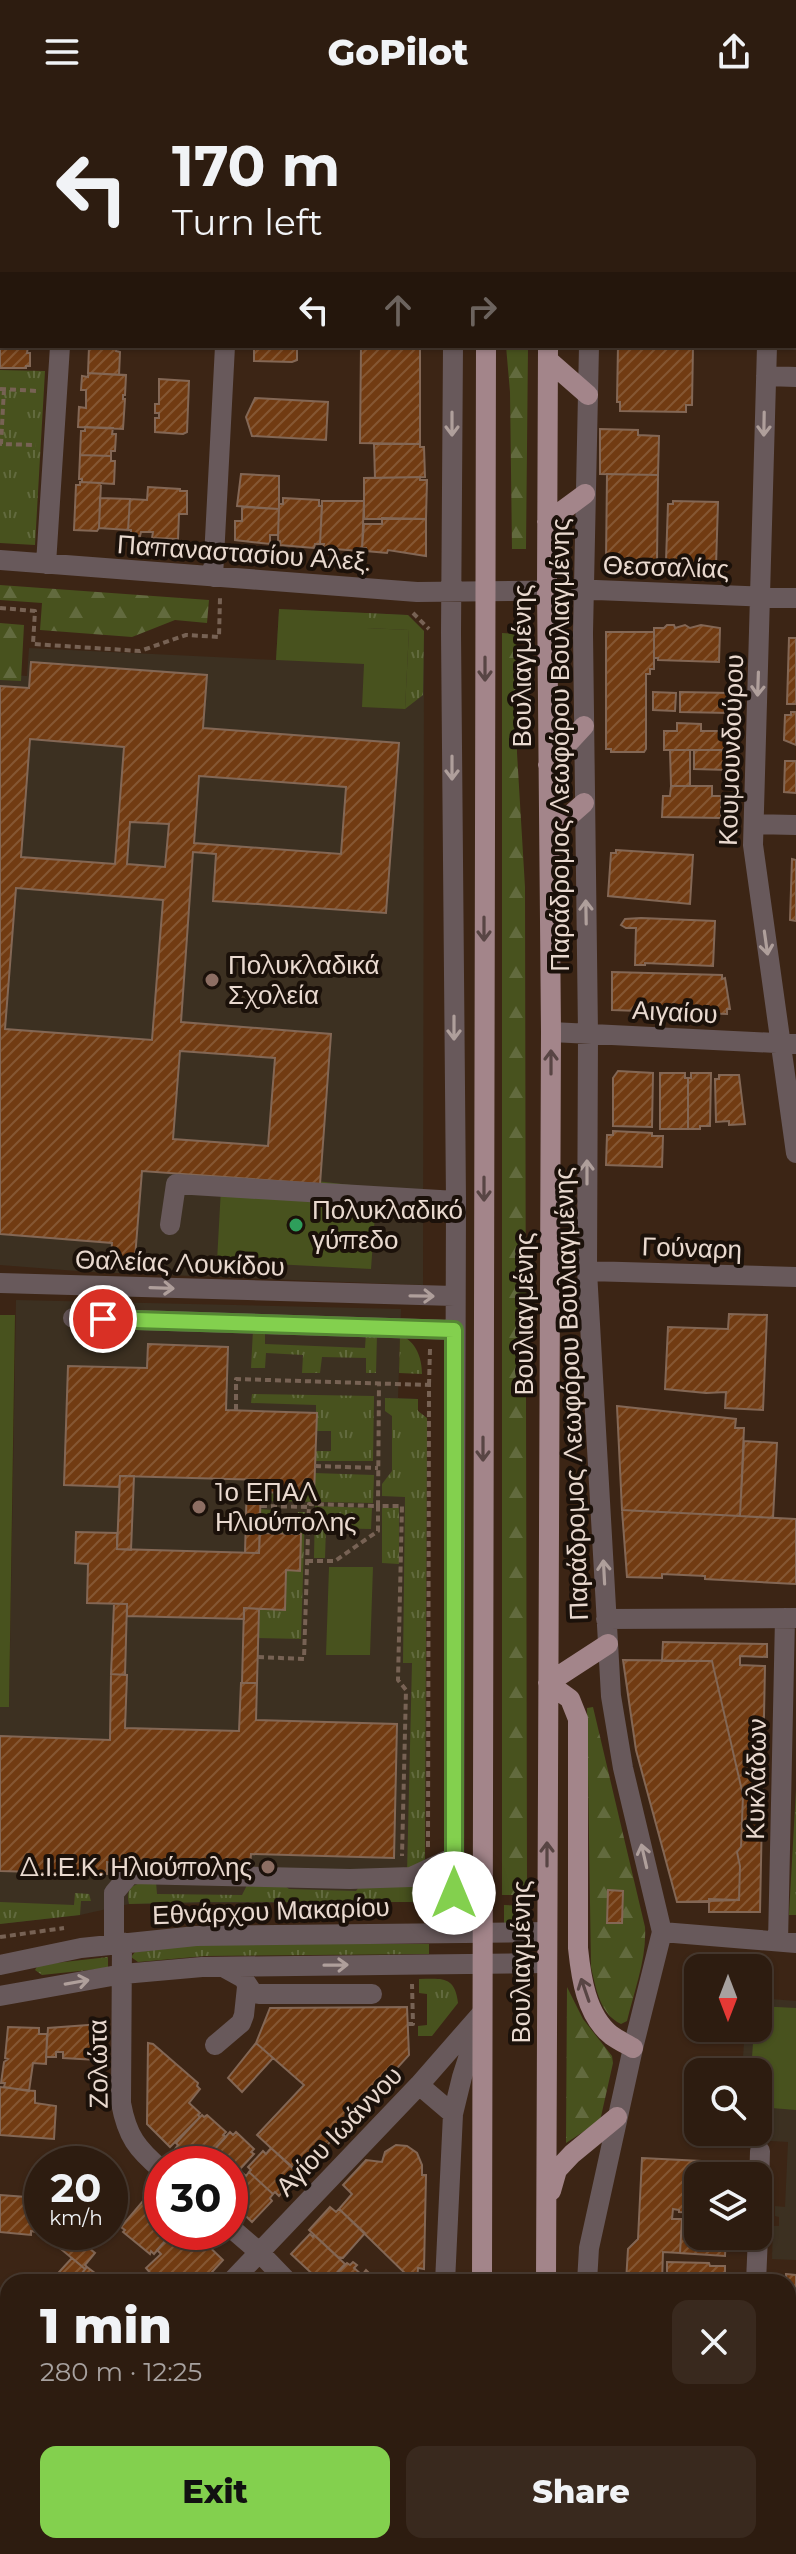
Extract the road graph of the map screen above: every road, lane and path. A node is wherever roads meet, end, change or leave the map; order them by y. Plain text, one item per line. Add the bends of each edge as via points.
1 (60, 348) edge
2 (225, 348) edge
3 (453, 348) edge
4 (486, 348) edge
5 (589, 348) edge
6 (767, 348) edge
7 (548, 353) edge
8 (766, 376) junction
9 (796, 377) edge
10 (2, 389) edge
11 (57, 393) junction
12 (588, 395) junction
13 (54, 446) junction
14 (585, 494) junction
15 (547, 522) junction
16 (0, 560) edge
17 (46, 564) junction
18 (213, 577) junction
19 (547, 590) junction
20 (583, 590) junction
21 (451, 591) junction
22 (485, 591) junction
23 (761, 597) junction
24 (221, 598) dead end
25 (796, 598) edge
26 (0, 608) edge
27 (406, 608) dead end
28 (429, 643) dead end
29 (584, 726) junction
30 (548, 765) junction
31 (584, 803) junction
32 (754, 824) junction
33 (796, 825) edge
34 (550, 833) junction
35 (551, 1032) junction
36 (588, 1034) junction
37 (788, 1044) edge
38 (796, 1153) edge
39 (456, 1201) junction
40 (170, 1225) dead end
41 (587, 1271) junction
42 (796, 1277) edge
43 (0, 1283) edge
44 (454, 1296) junction
45 (73, 1318) dead end
46 (431, 1329) junction
47 (454, 1330) junction
48 (379, 1383) junction
49 (429, 1385) junction
50 (236, 1410) dead end
51 (315, 1466) dead end
52 (378, 1468) junction
53 (261, 1506) dead end
54 (378, 1506) junction
55 (309, 1507) junction
56 (307, 1561) junction
57 (791, 1618) edge
58 (606, 1619) junction
59 (608, 1644) junction
60 (258, 1657) dead end
61 (548, 1683) junction
62 (454, 1857) junction
63 (427, 1869) junction
64 (402, 1870) dead end
65 (454, 1893) dead end
66 (428, 1913) dead end
67 (482, 1932) junction
68 (547, 1932) junction
69 (662, 1932) junction
70 (118, 1943) junction
71 (787, 1943) edge
72 (547, 1963) junction
73 (482, 1964) junction
74 (0, 1965) edge
75 (223, 1967) junction
76 (123, 1974) junction
77 (412, 1976) dead end
78 (247, 1987) junction
79 (372, 1994) dead end
80 (0, 1996) edge
81 (482, 2013) junction
82 (408, 2024) dead end
83 (215, 2045) dead end
84 (633, 2048) junction
85 (419, 2085) junction
86 (453, 2114) junction
87 (617, 2117) junction
88 (760, 2151) dead end
89 (144, 2155) edge
90 (760, 2162) edge
91 (546, 2206) junction
92 (248, 2243) edge
93 (757, 2250) edge
94 (259, 2252) junction
95 (238, 2274) edge
96 (280, 2274) edge
97 (445, 2274) edge
98 (482, 2274) edge
99 (546, 2274) edge
100 (587, 2274) edge
101 (756, 2274) edge

1 - 11 street
2 - 18 street
3 -> 21 street
4 - 22 main road, Βουλιαγμένης
5 - 12 street, Παράδρομος Λεωφόρου Βουλιαγμένης
6 - 8 street, Κουμουνδούρου
7 - 12 main road
7 - 15 main road, Βουλιαγμένης
8 - 9 street
8 -> 23 street, Κουμουνδούρου
10 - 11 path
10 - 13 path via 1,444
11 - 13 street
12 - 14 street, Παράδρομος Λεωφόρου Βουλιαγμένης
13 - 17 street
14 - 15 main road
14 - 20 street, Παράδρομος Λεωφόρου Βουλιαγμένης
15 - 19 main road, Βουλιαγμένης
16 - 17 street, Παπαναστασίου Αλεξ.
17 - 18 street, Παπαναστασίου Αλεξ.
18 - 21 street, Παπαναστασίου Αλεξ.
19 - 20 street, Θεσσαλίας
19 - 22 street, Θεσσαλίας
19 - 30 main road, Βουλιαγμένης
20 - 23 street, Θεσσαλίας
20 - 29 street, Παράδρομος Λεωφόρου Βουλιαγμένης
21 - 22 street, Παπαναστασίου Αλεξ.
21 -> 39 street
22 -> 67 main road, Βουλιαγμένης
23 - 25 street, Θεσσαλίας
23 -> 32 street, Κουμουνδούρου
24 - 26 path via 219,637 186,635 140,651 33,644 35,611
27 - 28 path via 429,627
29 - 30 main road
29 - 31 street, Παράδρομος Λεωφόρου Βουλιαγμένης
30 - 34 main road, Βουλιαγμένης
31 - 34 main road
36 -> 31 street, Παράδρομος Λεωφόρου Βουλιαγμένης
32 - 33 street
32 -> 37 street, Κουμουνδούρου via 754,863
34 - 35 main road, Βουλιαγμένης
35 - 36 street, Αιγαίου
61 -> 35 main road, Βουλιαγμένης
36 - 37 street, Αιγαίου
41 -> 36 street, Παράδρομος Λεωφόρου Βουλιαγμένης
37 - 38 street, Κουμουνδούρου
39 - 40 street via 176,1184
39 - 44 street
41 - 42 street, Γούναρη
58 -> 41 street, Παράδρομος Λεωφόρου Βουλιαγμένης
43 -> 44 street, Θαλείας Λουκίδου
44 - 47 street
45 - 46 street
46 - 47 street
46 - 49 path
47 - 62 street
48 - 49 path
48 - 50 path via 236,1379
48 - 52 path
49 - 63 path
51 - 52 path
52 - 54 path
53 - 55 path
54 - 55 path
54 - 56 path via 374,1535 335,1561
54 - 64 path via 402,1506
55 - 56 path
56 - 60 path via 304,1659
57 - 58 street
57 - 71 street, Κυκλάδων
58 - 59 street, Παράδρομος Λεωφόρου Βουλιαγμένης
59 - 61 main road
69 -> 59 street, Παράδρομος Λεωφόρου Βουλιαγμένης via 619,1743
68 -> 61 main road, Βουλιαγμένης
84 -> 61 main road via 609,2033 582,1982 578,1719 570,1699
62 - 63 street
62 - 65 street
63 - 66 path
63 - 70 street, Ζολώτα via 411,1877 350,1879 130,1874 114,1893
67 - 68 street, Εθνάρχου Μακαρίου
67 - 70 street, Εθνάρχου Μακαρίου via 196,1936
67 - 73 main road, Βουλιαγμένης
68 - 72 main road, Βουλιαγμένης
69 - 71 street
69 - 84 street, Παράδρομος Λεωφόρου Βουλιαγμένης
70 - 74 street, Εθνάρχου Μακαρίου
70 - 76 street, Ζολώτα
72 - 73 street, Εθνάρχου Μακαρίου
72 - 91 main road, Βουλιαγμένης
75 -> 73 street, Εθνάρχου Μακαρίου
73 - 81 main road, Βουλιαγμένης
75 - 76 street, Εθνάρχου Μακαρίου
75 - 78 street via 243,1978
80 -> 76 street, Εθνάρχου Μακαρίου
76 - 89 street, Ζολώτα via 121,2103 125,2126
77 - 82 path via 413,2024
78 - 79 street via 259,1994
78 - 83 street via 241,2023
81 - 85 street, Αγίου Ιωάννου
81 - 86 street
81 - 98 main road, Βουλιαγμένης
84 - 87 street, Παράδρομος Λεωφόρου Βουλιαγμένης
85 - 86 street
85 - 94 street, Αγίου Ιωάννου
86 - 97 street
87 - 91 main road via 557,2170
87 - 100 street, Παράδρομος Λεωφόρου Βουλιαγμένης
88 - 90 street
91 - 99 main road, Βουλιαγμένης
92 - 94 street
93 - 101 street
94 - 95 street, Αγίου Ιωάννου
94 - 96 street

